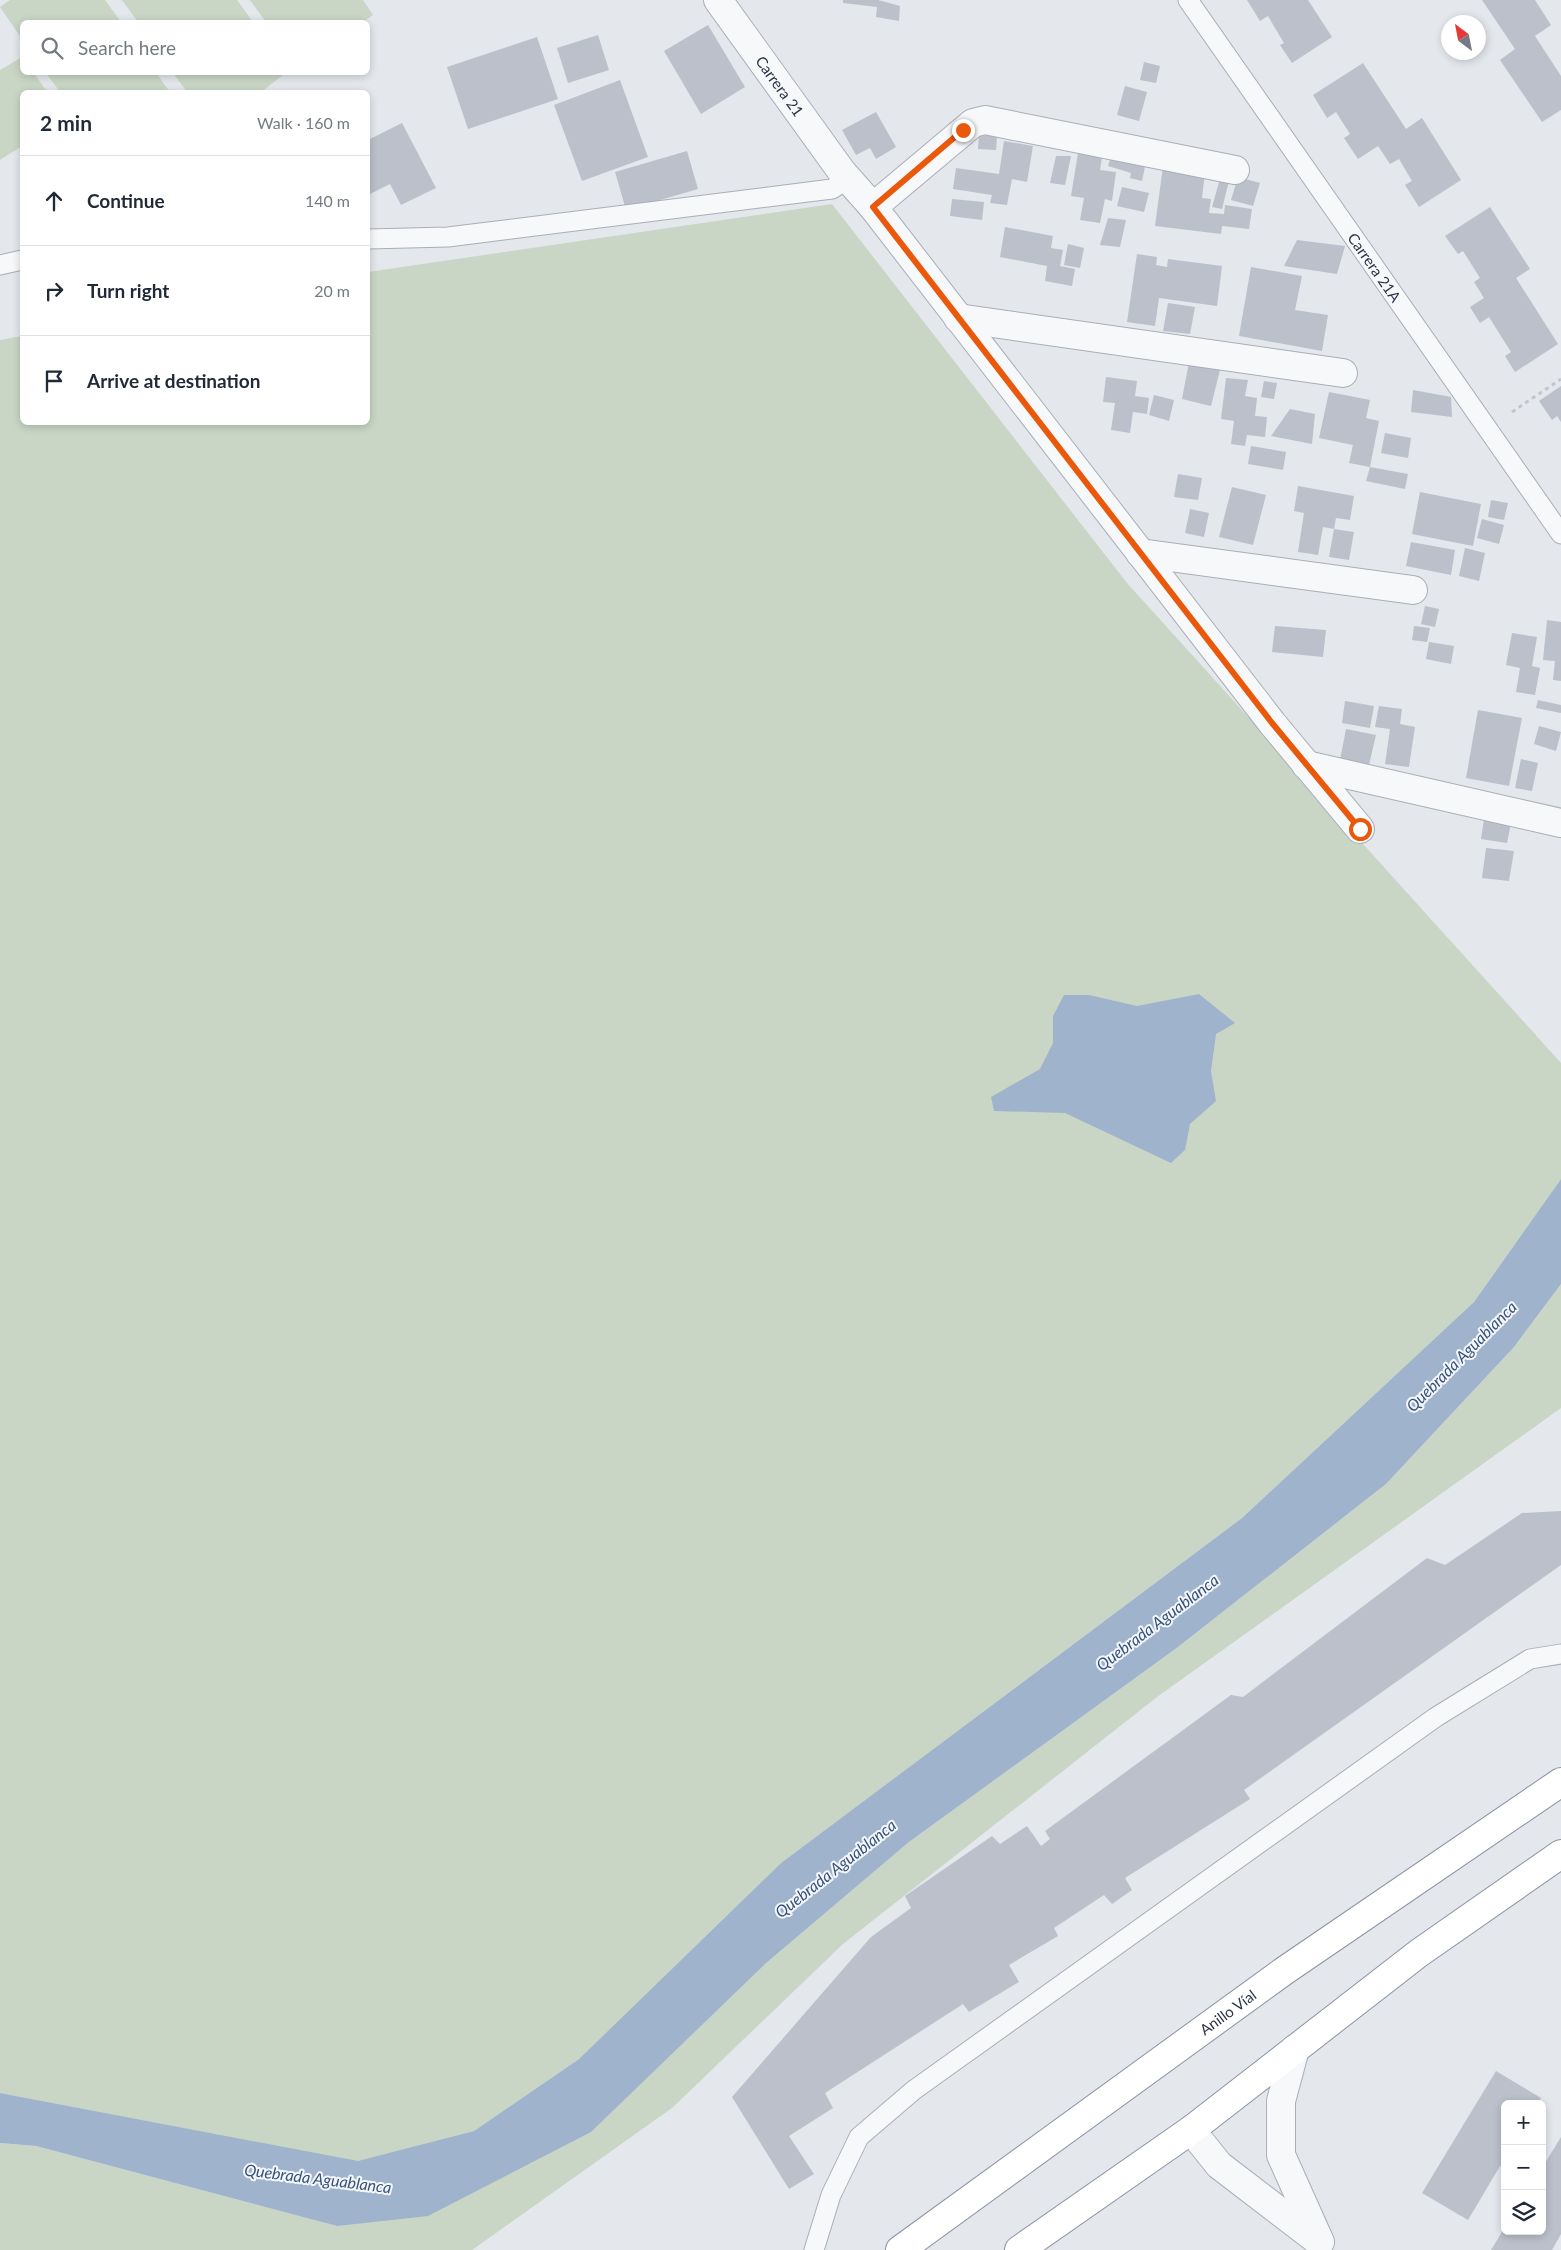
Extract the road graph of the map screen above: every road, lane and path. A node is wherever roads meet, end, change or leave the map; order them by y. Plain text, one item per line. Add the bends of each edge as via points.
1 (718, 0) edge
2 (1188, 0) edge
3 (1235, 170) dead end
4 (842, 172) junction
5 (873, 207) junction
6 (370, 239) edge
7 (20, 260) edge
8 (0, 265) edge
9 (958, 318) junction
10 (1343, 373) dead end
11 (1561, 378) edge
12 (1506, 415) dead end
13 (1561, 534) edge
14 (1140, 553) junction
15 (1414, 590) dead end
16 (1306, 765) junction
17 (1561, 823) edge
18 (1360, 829) dead end
19 (1561, 1654) edge
20 (1561, 1782) edge
21 (1561, 1854) edge
22 (1295, 2048) junction
23 (1191, 2130) junction
24 (1324, 2246) edge
25 (814, 2250) edge
26 (900, 2250) edge
27 (1019, 2250) edge

1 - 4 street, Carrera 21
2 - 13 lane, Carrera 21A
3 - 5 street via 985,120 973,123
4 - 5 street, Carrera 21
4 - 6 lane via 840,184 832,190 448,237
5 - 9 street, Carrera 21
7 - 8 lane
9 - 10 street
9 - 14 street, Carrera 21
11 - 12 path
14 - 15 street
14 - 16 street, Carrera 21
16 - 17 street
16 - 18 street, Carrera 21
19 - 25 lane via 1530,1659 1436,1717 914,2090 858,2137 831,2195
20 - 26 highway, Anillo Víal via 1284,1971
21 - 22 highway via 1419,1953
22 - 23 highway
22 - 24 street via 1281,2101 1281,2155
23 - 24 street via 1219,2165
23 - 27 highway

